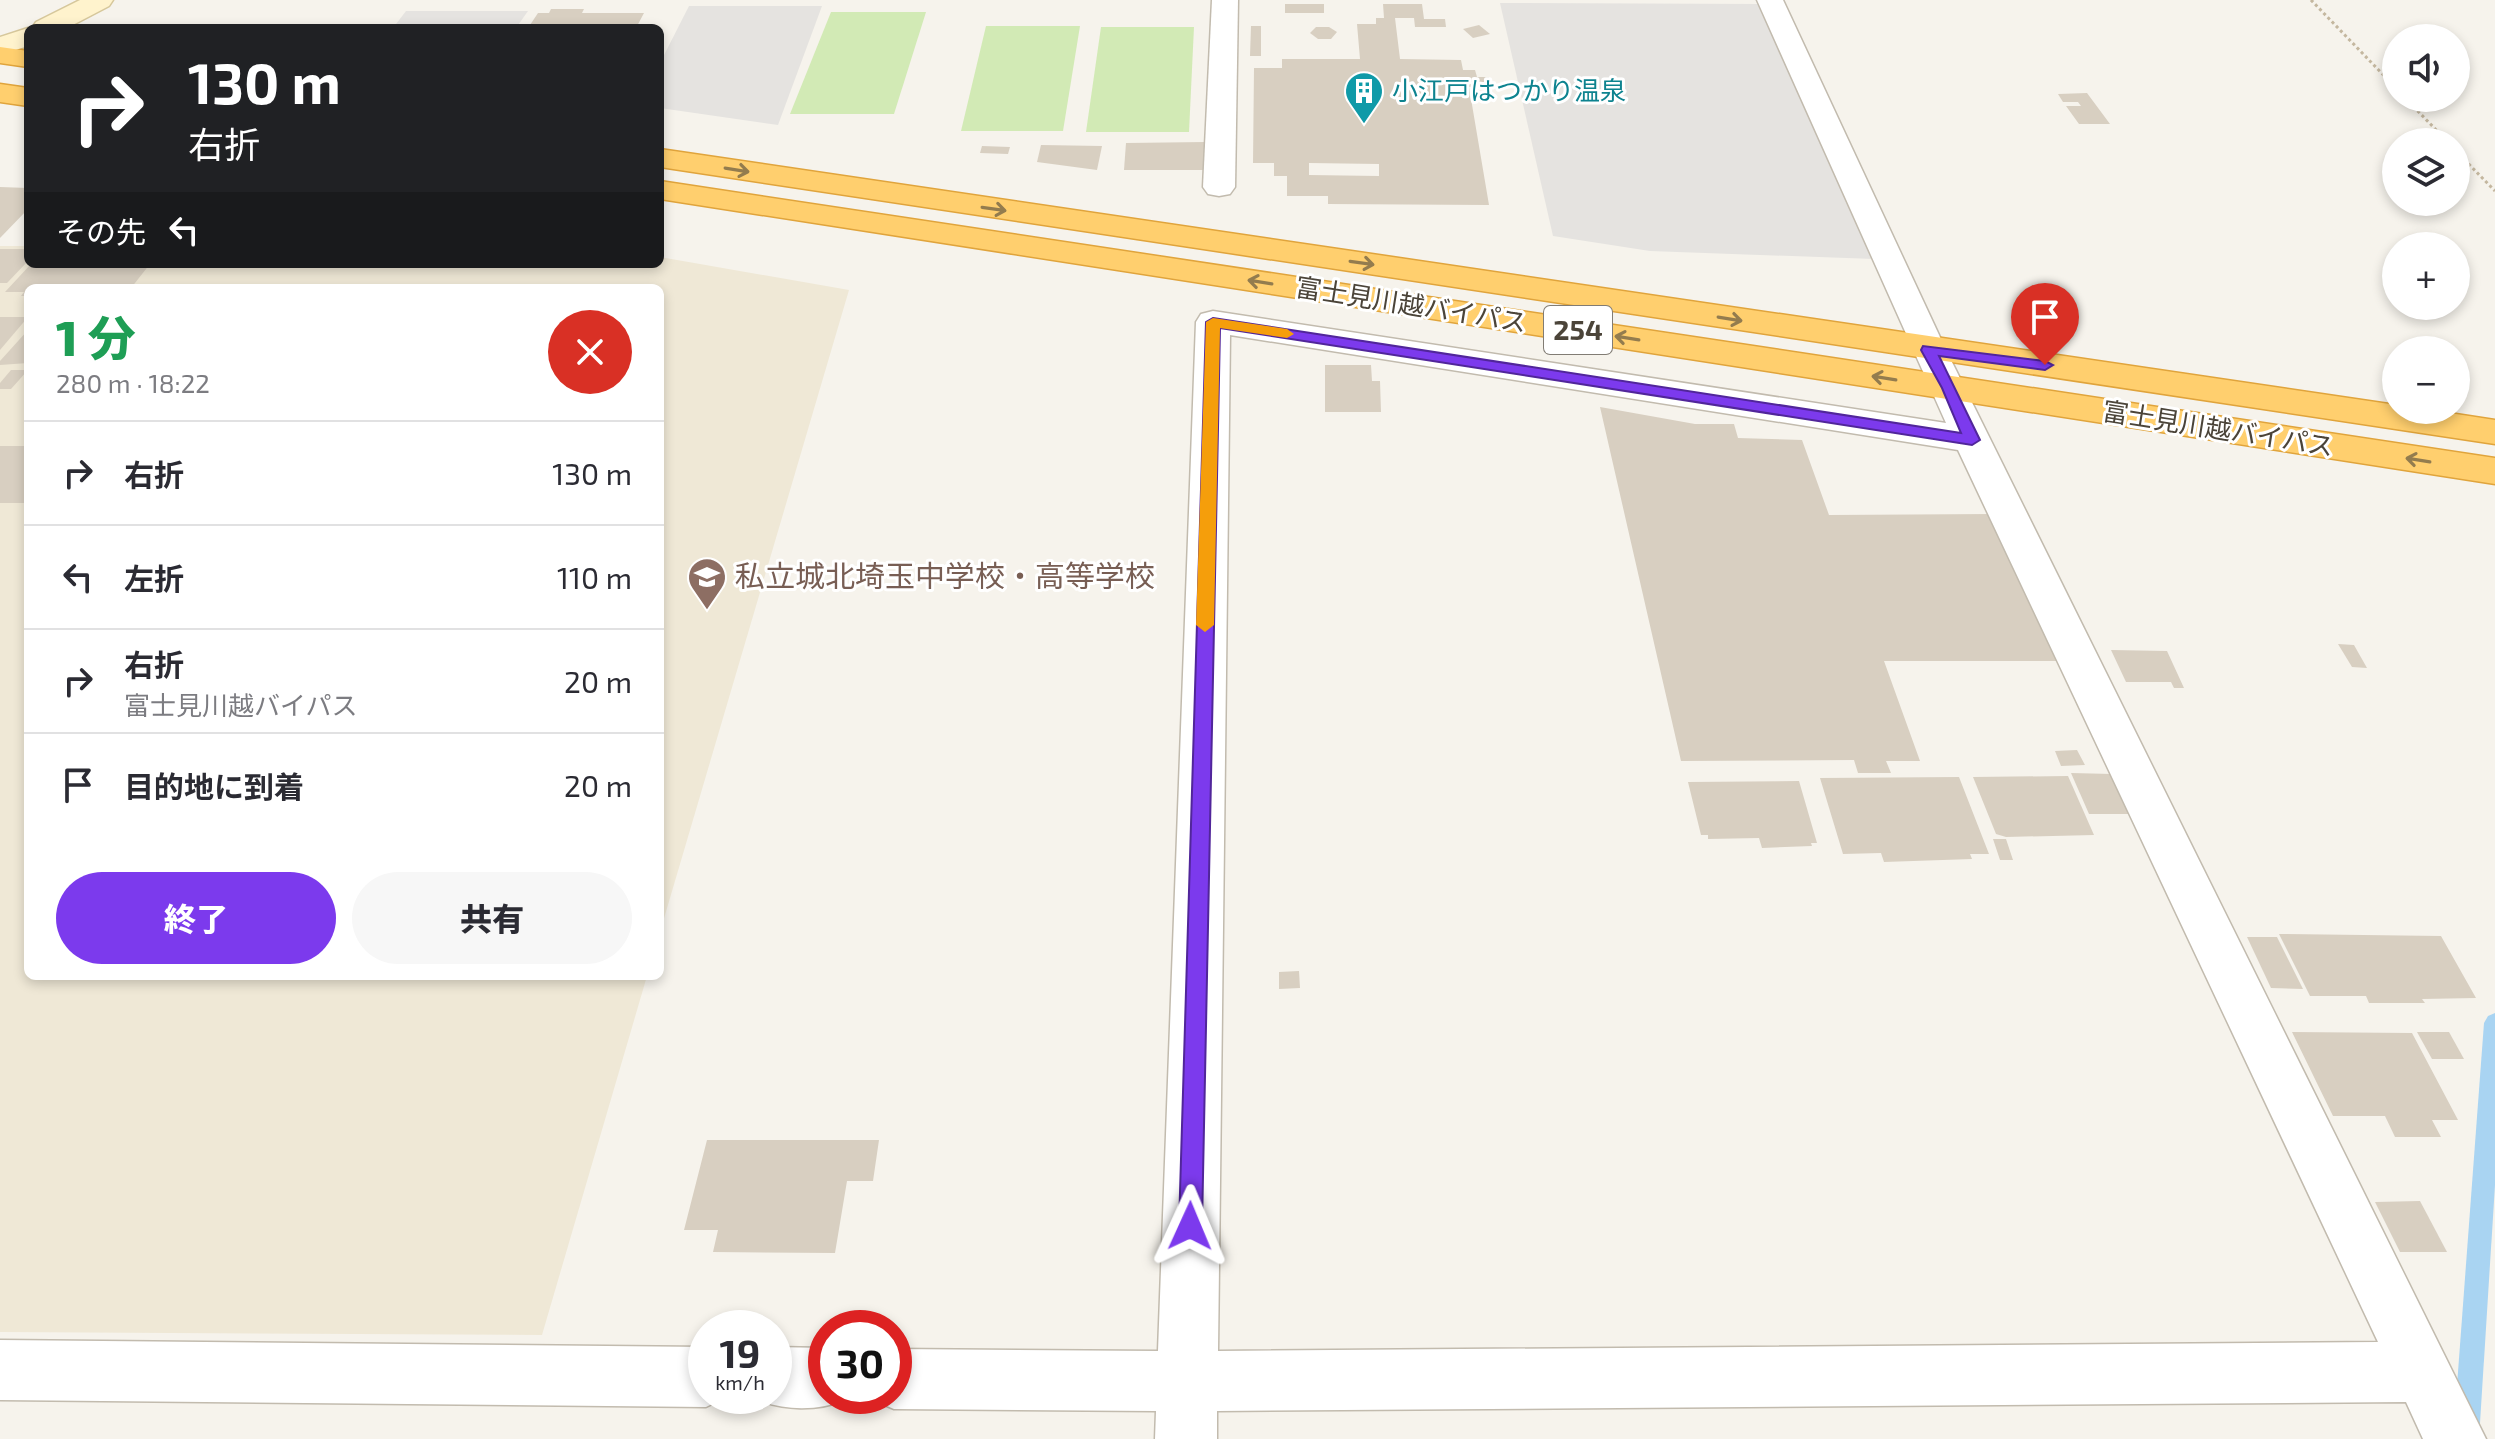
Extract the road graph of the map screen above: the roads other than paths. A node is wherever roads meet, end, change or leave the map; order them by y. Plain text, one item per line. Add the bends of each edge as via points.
1 (100, 0) edge
2 (1225, 0) edge
3 (1770, 0) edge
4 (54, 24) edge
5 (24, 38) edge
6 (0, 47) edge
7 (0, 55) edge
8 (24, 58) edge
9 (0, 93) edge
10 (24, 96) edge
11 (664, 159) edge
12 (1219, 187) dead end
13 (664, 191) edge
14 (1939, 369) junction
15 (2495, 432) edge
16 (1972, 440) junction
17 (2495, 471) edge
18 (0, 1370) edge
19 (2423, 1372) junction
20 (688, 1377) edge
21 (912, 1379) edge
22 (1186, 1381) junction
23 (1186, 1439) edge
24 (2455, 1439) edge

1 - 4 street
2 - 12 street
3 - 14 street
5 - 6 street
7 - 8 highway
9 - 10 highway
11 -> 14 highway, 富士見川越バイパス / 254
14 -> 13 highway, 富士見川越バイパス / 254
14 - 15 highway, 富士見川越バイパス / 254
14 - 16 street
17 -> 14 highway, 富士見川越バイパス / 254
16 - 19 street
16 - 22 street via 1213,322
18 - 20 street
19 - 22 street
19 - 24 street
21 - 22 street
22 - 23 street

